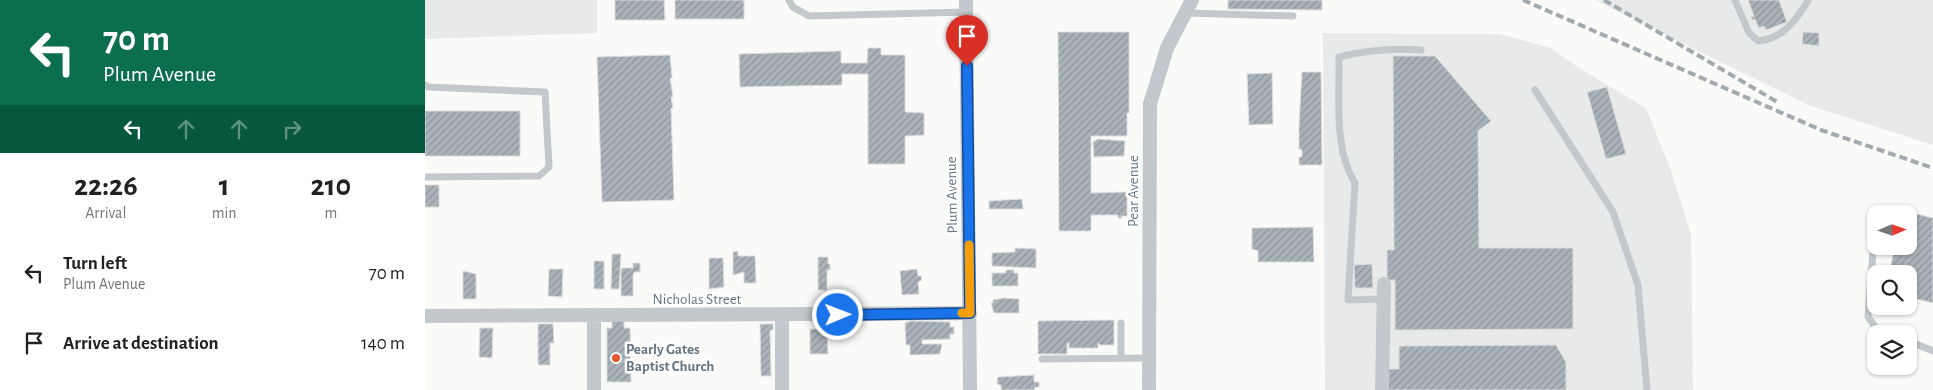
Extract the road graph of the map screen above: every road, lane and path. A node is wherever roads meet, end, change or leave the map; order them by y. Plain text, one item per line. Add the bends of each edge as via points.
1 (789, 0) edge
2 (1192, 0) edge
3 (1735, 0) edge
4 (1806, 0) edge
5 (966, 6) edge
6 (1185, 13) junction
7 (1293, 16) dead end
8 (1421, 50) dead end
9 (425, 85) edge
10 (1535, 90) dead end
11 (425, 177) edge
12 (1873, 255) edge
13 (1384, 284) dead end
14 (1383, 299) junction
15 (970, 313) junction
16 (782, 315) junction
17 (425, 316) edge
18 (594, 316) junction
19 (1121, 323) dead end
20 (1874, 325) edge
21 (1917, 344) edge
22 (1933, 351) edge
23 (1121, 358) junction
24 (1149, 358) junction
25 (1042, 359) dead end
26 (594, 390) edge
27 (782, 390) edge
28 (970, 390) edge
29 (1149, 390) edge
30 (1382, 390) edge
31 (1647, 390) edge

1 - 5 lane via 793,7 809,16
2 - 6 street, Pear Avenue
3 - 4 lane via 1749,33 1758,42 1770,40 1794,23
5 - 15 street, Plum Avenue
6 - 7 lane
6 - 24 street, Pear Avenue via 1167,48 1150,104
8 - 14 lane via 1365,50 1339,57 1341,140 1347,170 1355,183 1348,300
9 - 11 lane via 545,92 549,167 539,176
10 - 31 lane via 1613,212 1638,285
12 - 20 lane via 1868,317
13 - 14 street
14 - 30 street
15 - 16 street, Nicholas Street
15 - 28 street, Plum Avenue
16 - 18 street, Nicholas Street
16 - 27 street
17 - 18 street, Nicholas Street
18 - 26 street
19 - 23 lane
21 - 22 lane
23 - 24 lane
23 - 25 lane
24 - 29 street, Pear Avenue

